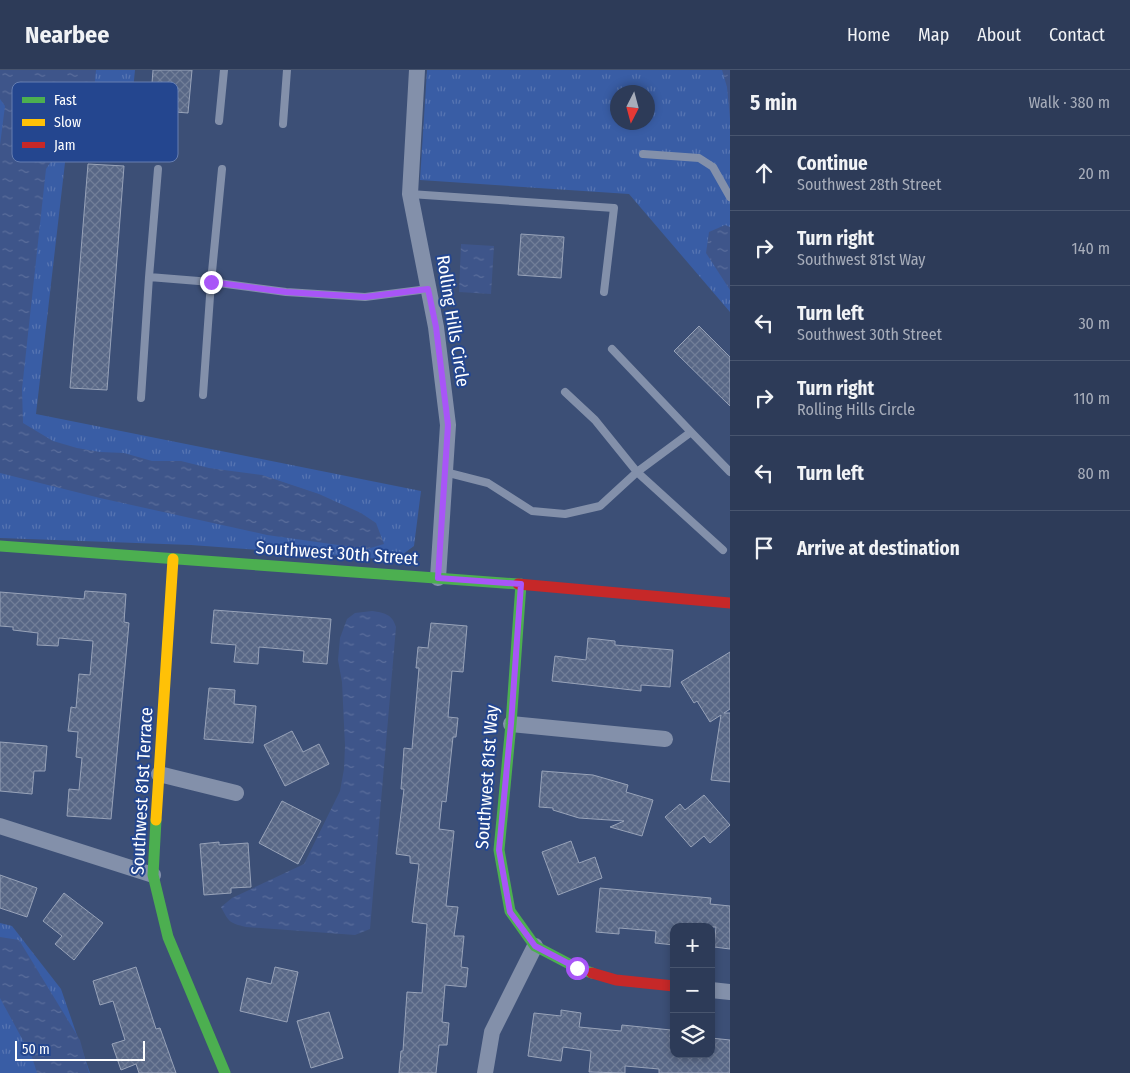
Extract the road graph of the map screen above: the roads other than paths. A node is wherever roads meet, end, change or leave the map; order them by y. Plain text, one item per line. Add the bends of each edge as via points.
1 (224, 70) edge
2 (287, 70) edge
3 (417, 70) edge
4 (219, 121) dead end
5 (283, 124) dead end
6 (643, 154) dead end
7 (158, 168) dead end
8 (222, 168) dead end
9 (410, 194) junction
10 (730, 197) edge
11 (149, 277) junction
12 (211, 282) junction
13 (428, 289) junction
14 (604, 292) dead end
15 (612, 349) dead end
16 (565, 392) dead end
17 (203, 395) dead end
18 (141, 398) dead end
19 (691, 432) junction
20 (445, 472) junction
21 (637, 472) junction
22 (730, 472) edge
23 (0, 546) edge
24 (722, 550) dead end
25 (173, 558) junction
26 (438, 578) junction
27 (521, 584) junction
28 (730, 603) edge
29 (511, 724) junction
30 (665, 739) dead end
31 (159, 774) junction
32 (236, 793) dead end
33 (0, 826) edge
34 (153, 875) junction
35 (535, 946) junction
36 (670, 986) edge
37 (715, 990) edge
38 (730, 992) edge
39 (225, 1073) edge
40 (485, 1073) edge

1 - 4 lane
2 - 5 lane
3 - 9 street, Rolling Hills Circle
6 - 10 lane via 699,158 712,167
7 - 11 lane
8 - 12 lane
9 - 13 street, Rolling Hills Circle
9 - 14 lane via 614,208
11 - 12 lane
11 - 18 lane
12 - 13 lane via 286,292 365,297
12 - 17 lane
13 - 20 street, Rolling Hills Circle via 448,425
15 - 19 lane
16 - 21 lane via 596,420
19 - 21 lane
19 - 22 lane
20 - 21 lane via 488,483 532,511 565,514 600,506
20 - 26 street, Rolling Hills Circle
21 - 24 lane
23 - 25 street, Southwest 30th Street
25 - 26 street, Southwest 30th Street
25 - 31 street, Southwest 81st Terrace
26 - 27 street, Southwest 30th Street
27 - 28 street, Southwest 30th Street
27 - 29 street, Southwest 81st Way
29 - 30 street
29 - 35 street, Southwest 81st Way via 499,850 510,912
31 - 32 street
31 - 34 street, Southwest 81st Terrace
33 - 34 street
34 - 39 street, Southwest 81st Terrace via 168,937
35 - 36 street via 577,968 616,980
35 - 40 street via 492,1032
37 - 38 street

